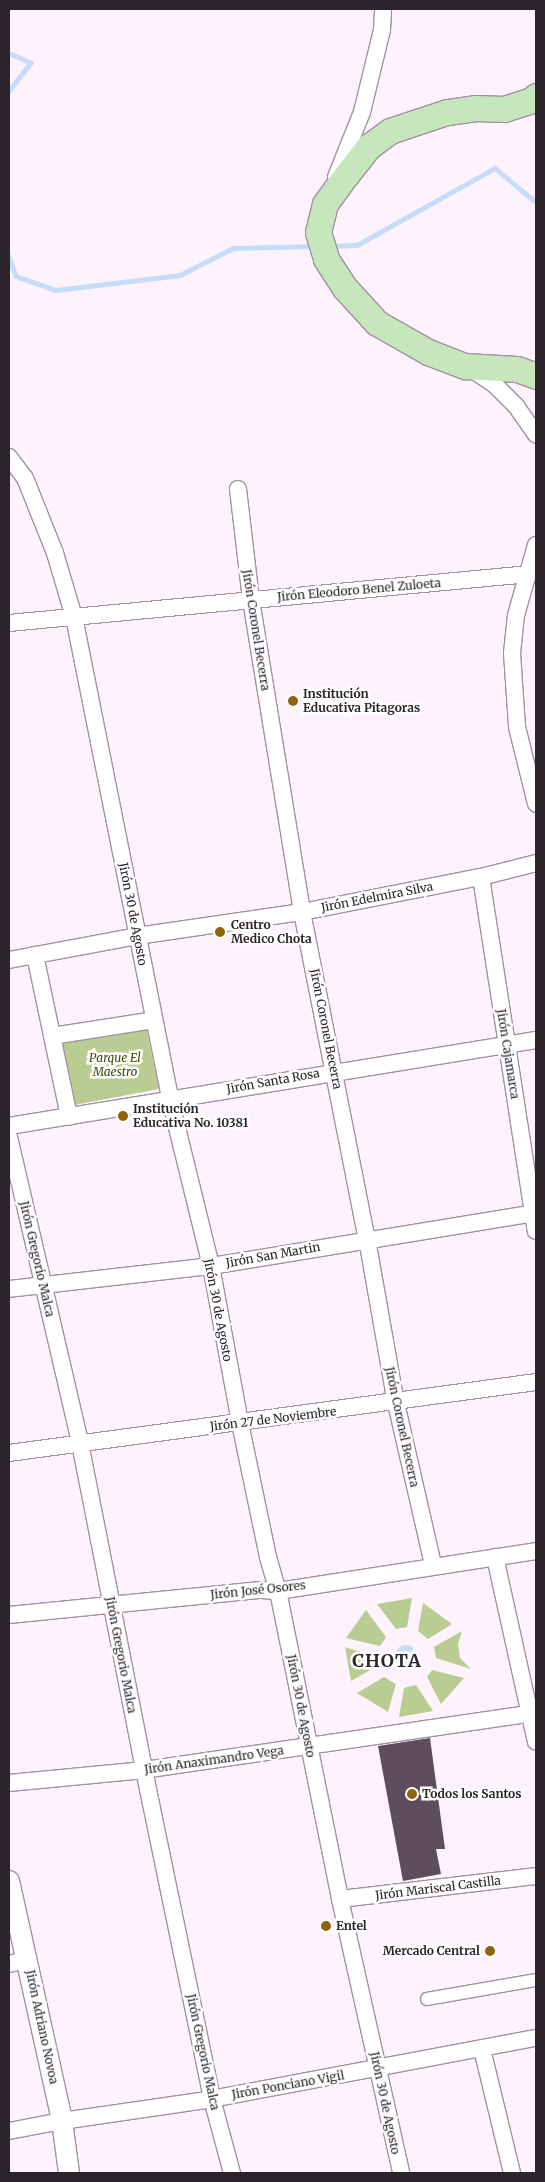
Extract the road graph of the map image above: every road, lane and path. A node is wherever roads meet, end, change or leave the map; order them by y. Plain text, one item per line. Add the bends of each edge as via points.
1 (383, 9) edge
2 (536, 96) edge
3 (325, 204) junction
4 (466, 366) junction
5 (536, 376) edge
6 (536, 435) edge
7 (9, 457) edge
8 (238, 489) dead end
9 (536, 545) edge
10 (529, 574) junction
11 (250, 600) junction
12 (74, 617) junction
13 (9, 623) edge
14 (536, 804) edge
15 (536, 863) edge
16 (481, 877) junction
17 (302, 912) junction
18 (137, 936) junction
19 (35, 955) junction
20 (9, 960) edge
21 (154, 1020) junction
22 (52, 1036) junction
23 (536, 1040) edge
24 (506, 1044) junction
25 (334, 1071) junction
26 (170, 1099) junction
27 (69, 1116) junction
28 (9, 1126) edge
29 (9, 1138) edge
30 (535, 1214) edge
31 (536, 1231) edge
32 (367, 1239) junction
33 (211, 1266) junction
34 (43, 1285) junction
35 (9, 1289) edge
36 (536, 1382) edge
37 (396, 1403) junction
38 (240, 1423) junction
39 (80, 1442) junction
40 (9, 1453) edge
41 (536, 1551) edge
42 (495, 1557) junction
43 (433, 1565) junction
44 (278, 1590) junction
45 (110, 1605) junction
46 (9, 1615) edge
47 (533, 1714) edge
48 (536, 1742) edge
49 (310, 1747) junction
50 (144, 1770) junction
51 (9, 1783) edge
52 (536, 1876) edge
53 (9, 1881) edge
54 (340, 1899) junction
55 (18, 1962) edge
56 (536, 1980) edge
57 (427, 1999) dead end
58 (536, 2038) edge
59 (482, 2049) junction
60 (378, 2069) junction
61 (212, 2099) junction
62 (62, 2121) junction
63 (9, 2131) edge
64 (69, 2173) edge
65 (232, 2173) edge
66 (401, 2173) edge
67 (512, 2173) edge

1 - 3 street via 382,30 362,112
2 - 3 main road via 504,108 447,112 390,131 369,146
3 - 4 main road via 318,232 326,259 345,288 377,323 428,352
4 - 5 main road via 516,369
4 - 6 street via 495,385 516,406
7 - 12 street, Jirón 30 de Agosto via 25,478 55,553
8 - 11 street, Jirón Coronel Becerra
9 - 10 street
10 - 11 street, Jirón Eleodoro Benel Zuloeta
10 - 14 street via 516,615 512,654 517,728
11 - 12 street, Jirón Eleodoro Benel Zuloeta
11 - 17 street, Jirón Coronel Becerra
12 - 13 street, Jirón Eleodoro Benel Zuloeta
12 - 18 street, Jirón 30 de Agosto
15 - 16 street, Jirón Edelmira Silva
16 - 17 street, Jirón Edelmira Silva
16 - 24 street, Jirón Cajamarca
17 - 18 street, Jirón Edelmira Silva
17 - 25 street, Jirón Coronel Becerra
18 - 19 street, Jirón Edelmira Silva
18 - 21 street, Jirón 30 de Agosto
19 - 20 street, Jirón Edelmira Silva
19 - 22 street
21 - 22 street
21 - 26 street, Jirón 30 de Agosto
22 - 27 street
23 - 24 street, Jirón Santa Rosa
24 - 25 street, Jirón Santa Rosa
24 - 30 street, Jirón Cajamarca
25 - 26 street, Jirón Santa Rosa
25 - 32 street, Jirón Coronel Becerra
26 - 27 street, Jirón Santa Rosa
26 - 33 street, Jirón 30 de Agosto
27 - 28 street, Jirón Santa Rosa
29 - 34 street, Jirón Gregorio Malca
30 - 31 street, Jirón Cajamarca
30 - 32 street, Jirón San Martin
32 - 33 street, Jirón San Martin
32 - 37 street, Jirón Coronel Becerra
33 - 34 street, Jirón San Martin
33 - 38 street, Jirón 30 de Agosto
34 - 35 street, Jirón San Martin
34 - 39 street, Jirón Gregorio Malca
36 - 37 street, Jirón 27 de Noviembre
37 - 38 street, Jirón 27 de Noviembre
37 - 43 street, Jirón Coronel Becerra
38 - 39 street, Jirón 27 de Noviembre
38 - 44 street, Jirón 30 de Agosto
39 - 40 street, Jirón 27 de Noviembre
39 - 45 street, Jirón Gregorio Malca
41 - 42 street, Jirón José Osores
42 - 43 street, Jirón José Osores
42 - 47 street
43 - 44 street, Jirón José Osores
44 - 45 street, Jirón José Osores
44 - 49 street, Jirón 30 de Agosto
45 - 46 street, Jirón José Osores
45 - 50 street, Jirón Gregorio Malca
47 - 48 street
47 - 49 street, Jirón Anaximandro Vega
49 - 50 street, Jirón Anaximandro Vega
49 - 54 street, Jirón 30 de Agosto
50 - 51 street, Jirón Anaximandro Vega
50 - 61 street, Jirón Gregorio Malca
52 - 54 street, Jirón Mariscal Castilla
53 - 55 street, Jirón Adriano Novoa
54 - 60 street, Jirón 30 de Agosto
55 - 62 street, Jirón Adriano Novoa
56 - 57 street
58 - 59 street, Jirón Ponciano Vigil
59 - 60 street, Jirón Ponciano Vigil
59 - 67 street
60 - 61 street, Jirón Ponciano Vigil
60 - 66 street, Jirón 30 de Agosto
61 - 62 street, Jirón Ponciano Vigil
61 - 65 street, Jirón Gregorio Malca
62 - 63 street, Jirón Ponciano Vigil
62 - 64 street, Jirón Adriano Novoa

